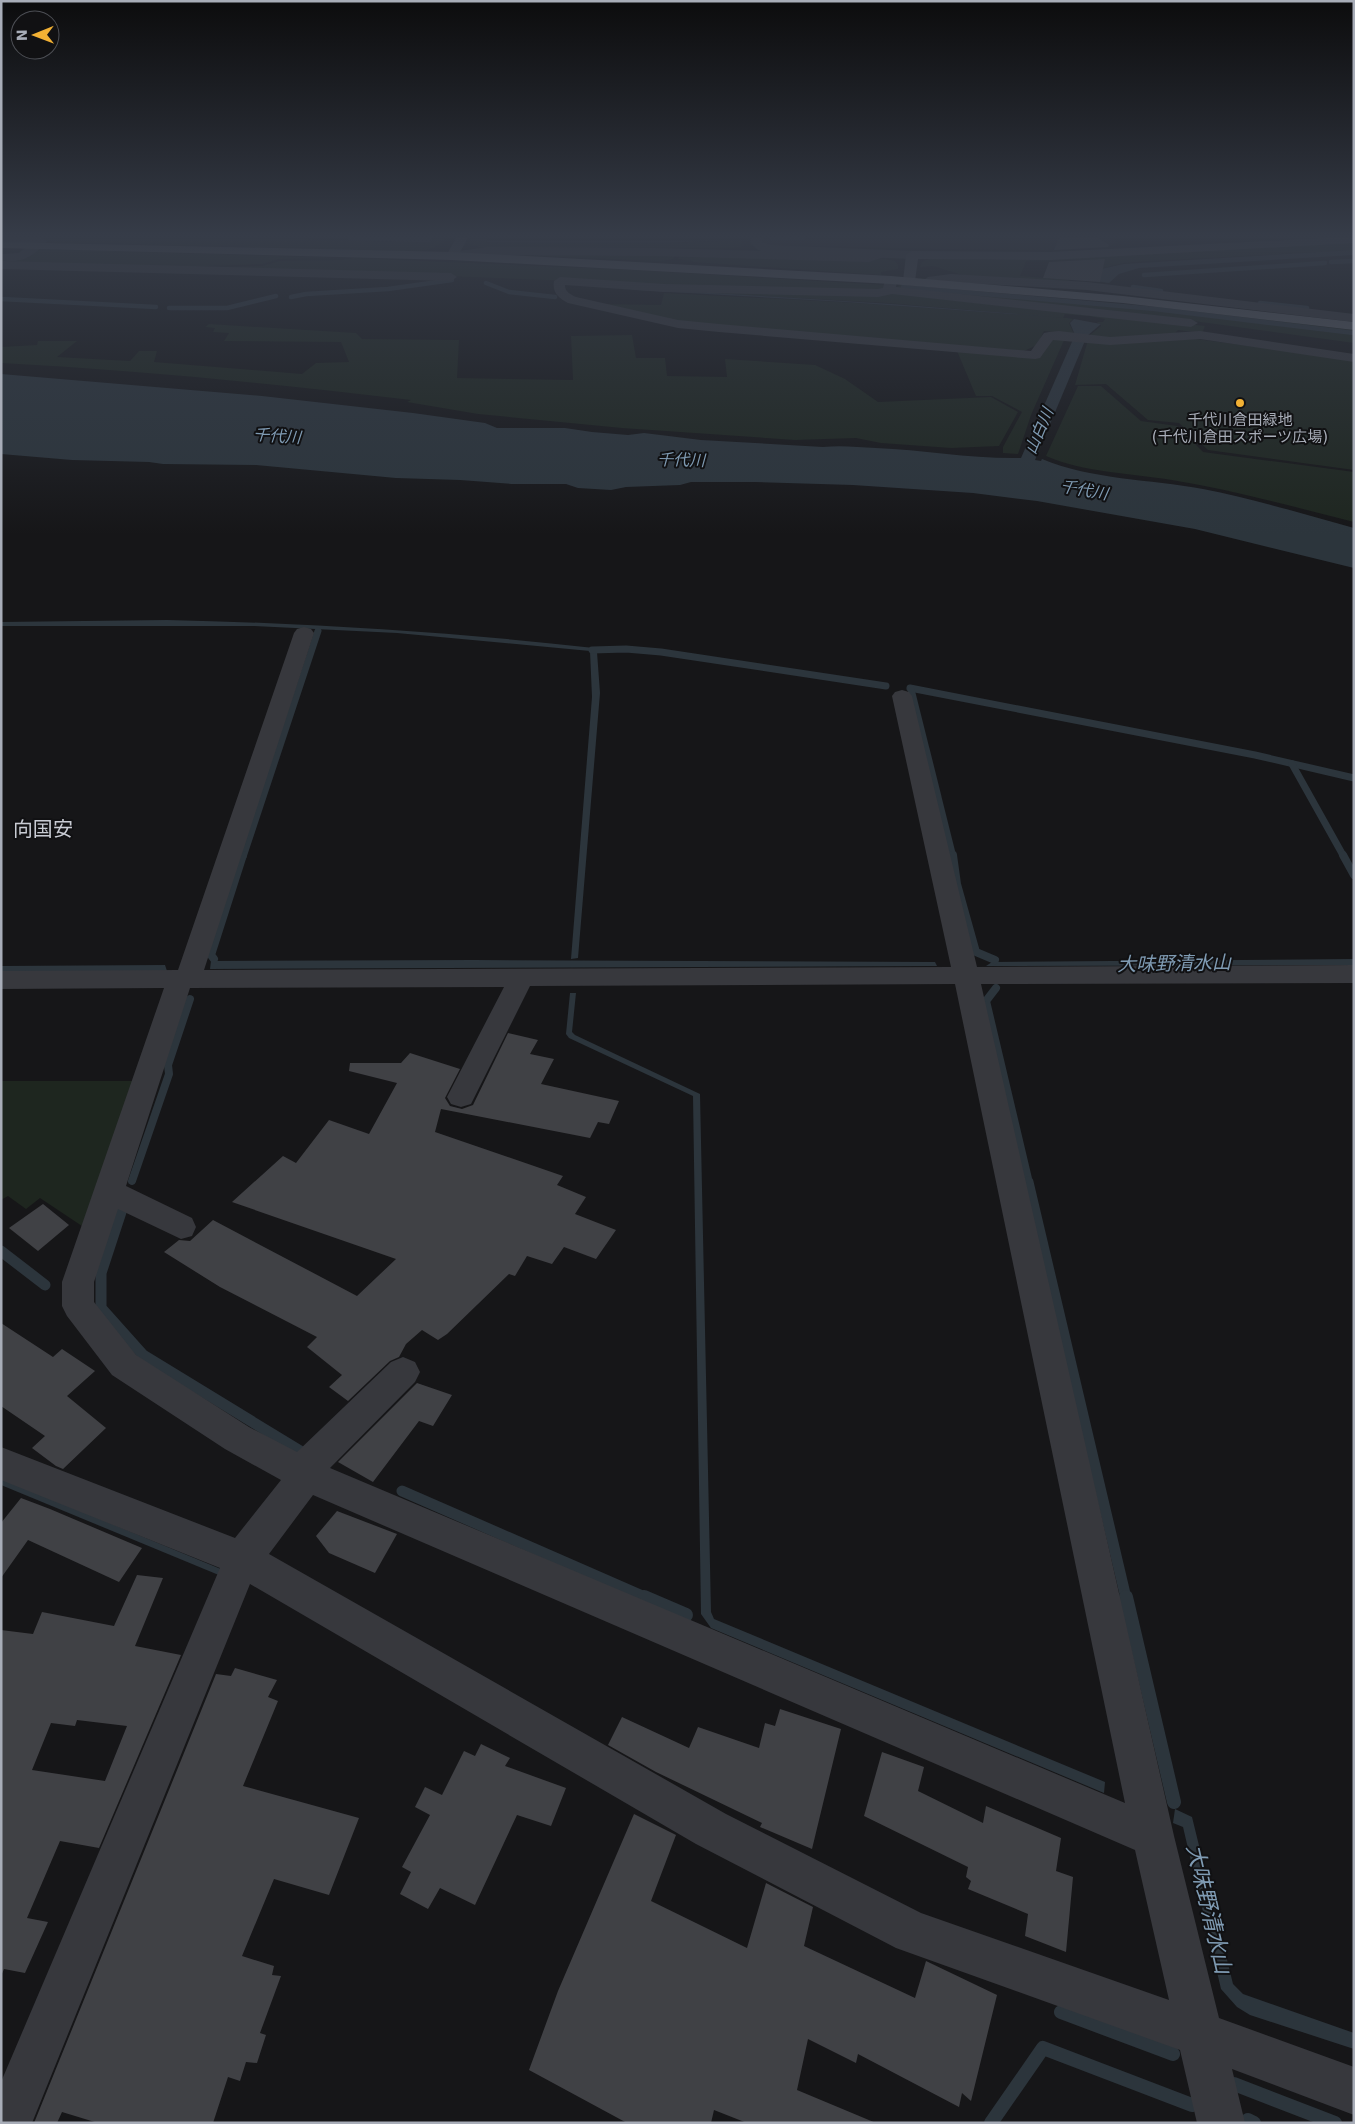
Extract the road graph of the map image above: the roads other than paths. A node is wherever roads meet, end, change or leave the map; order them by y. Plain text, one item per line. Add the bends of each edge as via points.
1 (824, 337) edge
2 (1048, 337) edge
3 (1074, 337) edge
4 (1162, 337) edge
5 (1214, 337) edge
6 (1295, 337) edge
7 (1354, 345) edge
8 (1354, 358) edge
9 (304, 633) dead end
10 (902, 696) dead end
11 (1354, 974) edge
12 (966, 977) junction
13 (521, 979) junction
14 (1, 980) edge
15 (184, 980) junction
16 (462, 1097) dead end
17 (109, 1191) junction
18 (181, 1227) dead end
19 (403, 1372) dead end
20 (1, 1463) edge
21 (304, 1474) junction
22 (242, 1559) junction
23 (1153, 1836) junction
24 (1200, 2034) junction
25 (1354, 2091) edge
26 (8, 2123) edge
27 (1221, 2123) edge

1 - 2 street via 1035,355
3 - 4 street via 1110,340
5 - 8 street
6 - 7 street
9 - 15 street
10 - 12 street
11 - 12 street
12 - 13 street
12 - 23 street
13 - 15 street
13 - 16 street
14 - 15 street
15 - 17 street
17 - 18 street
17 - 21 street via 78,1282 78,1306 124,1365 237,1438
19 - 21 street
20 - 22 street
21 - 22 street
21 - 23 street
22 - 24 street via 711,1829 912,1932
22 - 26 street
23 - 24 street
24 - 25 street
24 - 27 street

